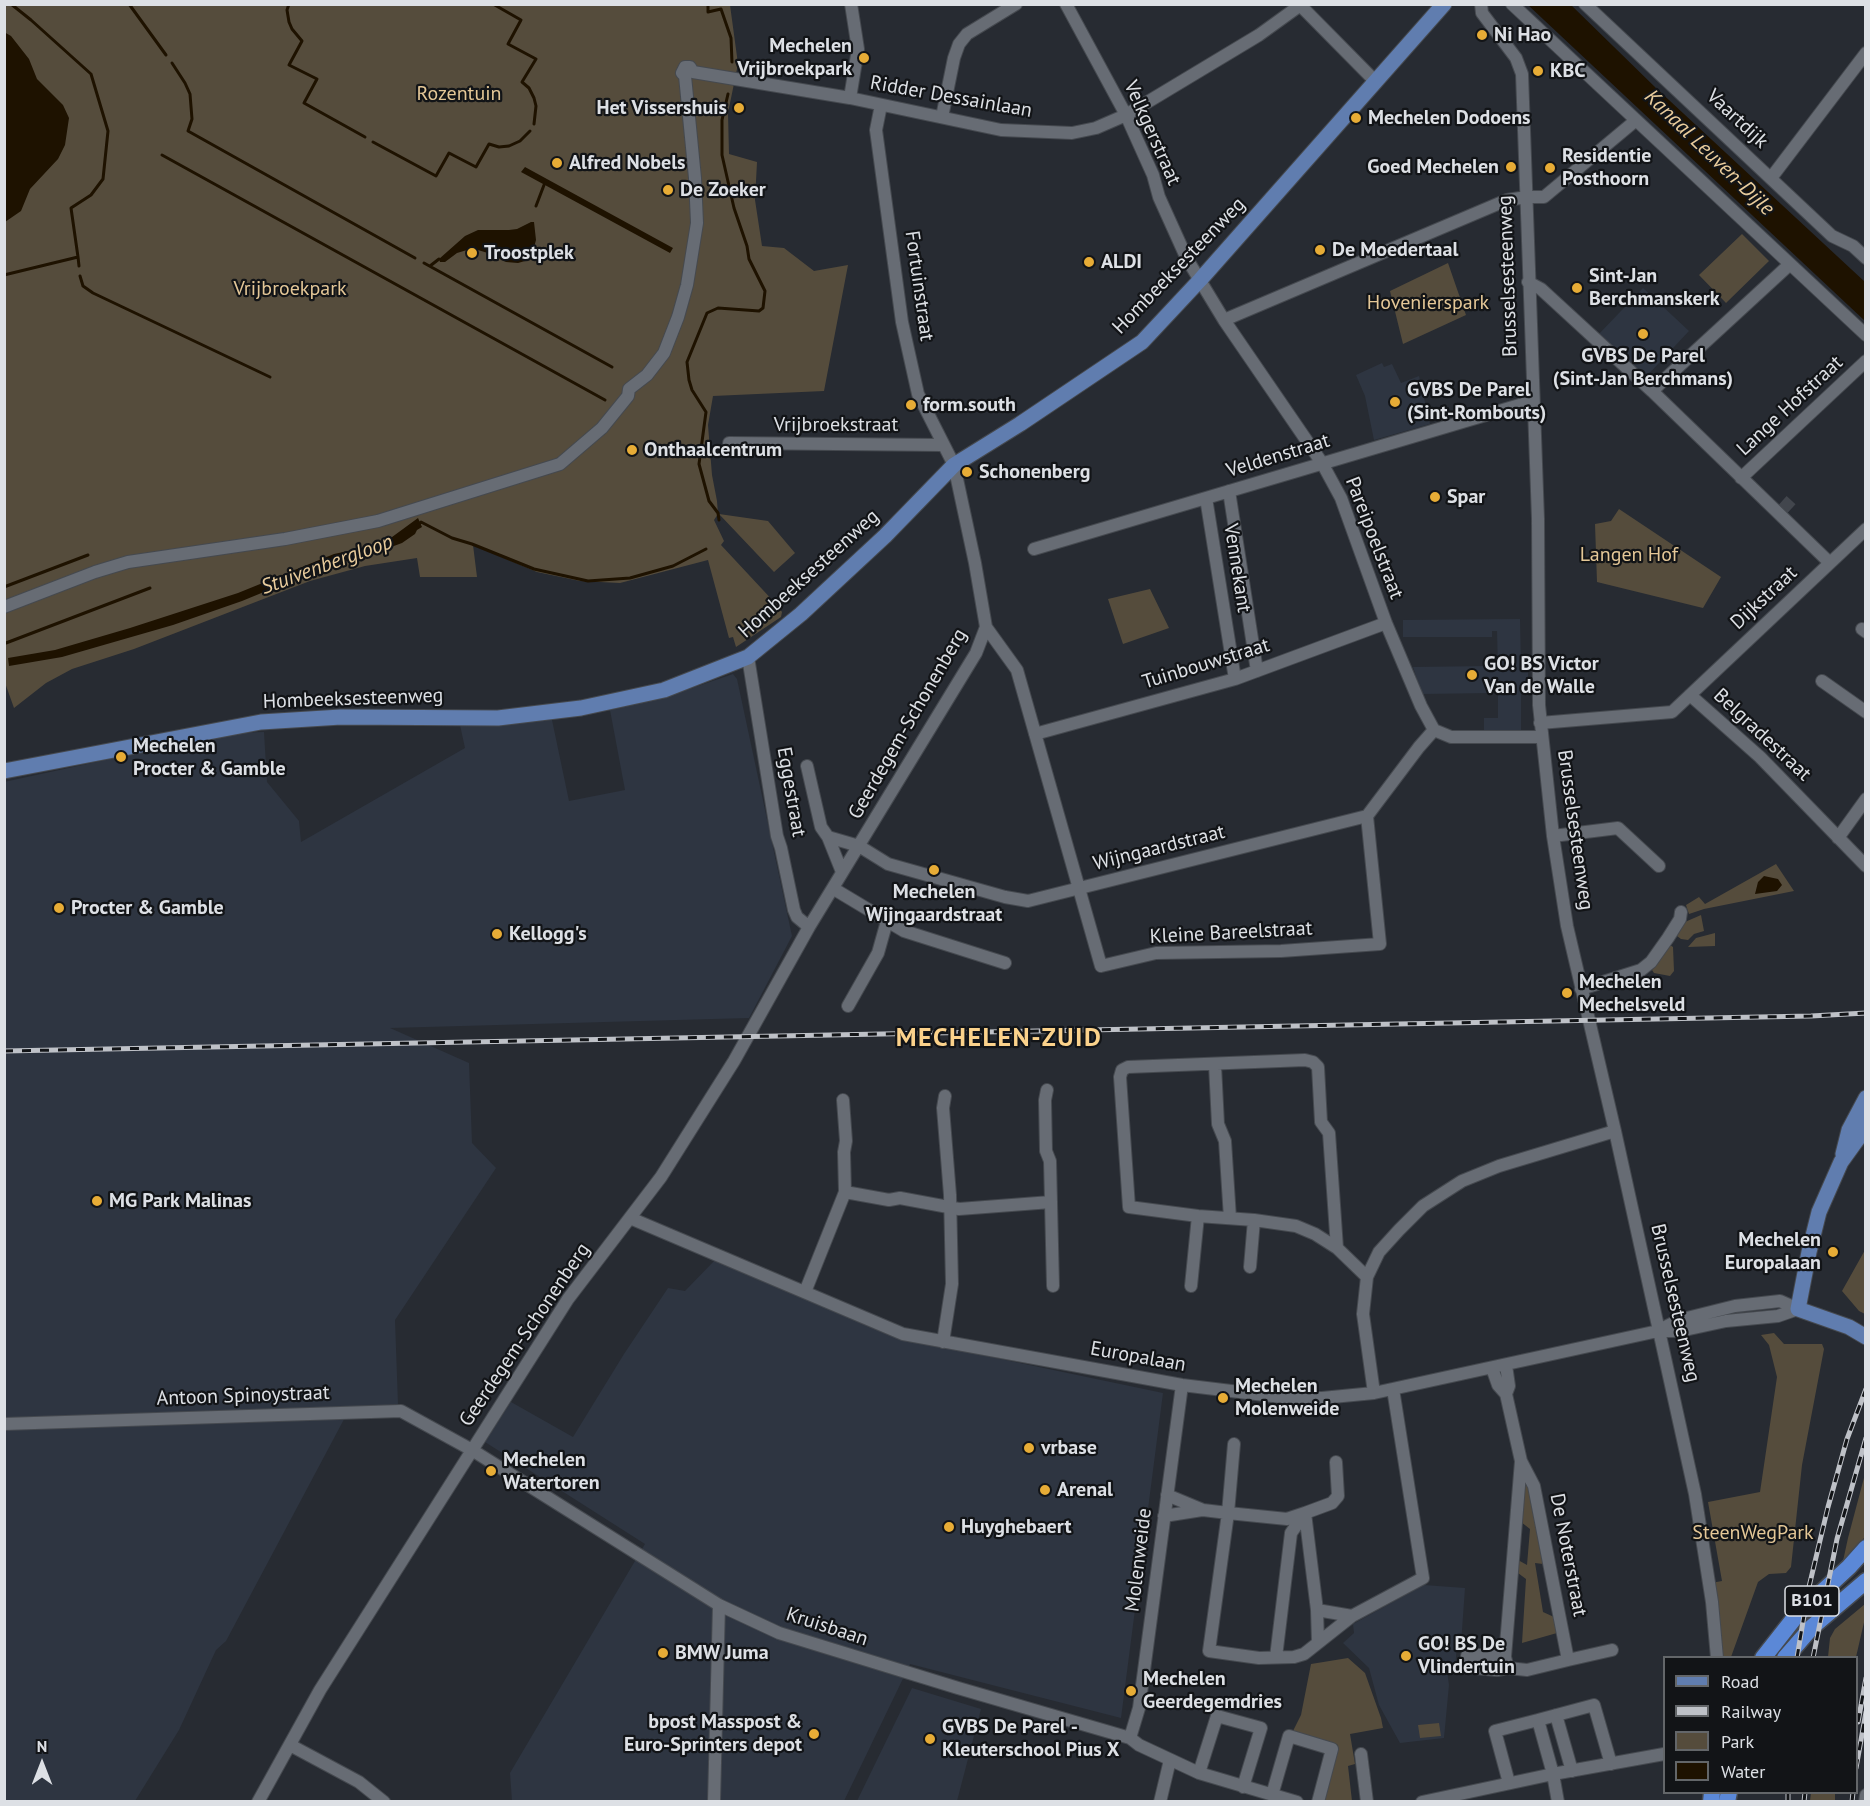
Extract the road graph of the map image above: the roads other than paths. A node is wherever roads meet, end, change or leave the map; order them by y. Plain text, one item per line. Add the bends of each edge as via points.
1 (851, 4) edge
2 (1016, 4) edge
3 (1066, 4) edge
4 (1444, 4) edge
5 (1512, 4) edge
6 (1585, 4) edge
7 (1300, 5) edge
8 (1494, 5) edge
9 (1482, 9) edge
10 (1866, 53) edge
11 (1375, 81) junction
12 (850, 99) junction
13 (881, 105) junction
14 (1126, 115) junction
15 (942, 117) junction
16 (1635, 121) junction
17 (1771, 178) junction
18 (1527, 197) junction
19 (1866, 258) edge
20 (1789, 265) junction
21 (1200, 280) junction
22 (1528, 282) junction
23 (1224, 320) junction
24 (1866, 334) edge
25 (1866, 362) edge
26 (1652, 391) junction
27 (1533, 403) junction
28 (729, 443) dead end
29 (942, 445) junction
30 (1322, 463) junction
31 (954, 465) junction
32 (1741, 478) junction
33 (1230, 491) junction
34 (1206, 498) junction
35 (1866, 529) edge
36 (1034, 549) dead end
37 (1830, 563) junction
38 (4, 607) edge
39 (1386, 623) junction
40 (986, 627) junction
41 (747, 657) junction
42 (1257, 670) junction
43 (1234, 679) junction
44 (1822, 681) dead end
45 (1690, 695) junction
46 (1866, 712) edge
47 (1540, 723) junction
48 (1434, 730) junction
49 (1035, 734) junction
50 (1541, 737) junction
51 (807, 766) dead end
52 (4, 771) edge
53 (1866, 799) edge
54 (1367, 816) junction
55 (1553, 836) junction
56 (828, 837) junction
57 (1838, 838) junction
58 (859, 846) junction
59 (1659, 866) dead end
60 (1866, 866) edge
61 (842, 872) junction
62 (1078, 888) junction
63 (834, 889) junction
64 (1681, 912) dead end
65 (887, 921) junction
66 (809, 927) junction
67 (1005, 963) dead end
68 (1581, 989) junction
69 (848, 1006) dead end
70 (1215, 1065) junction
71 (1047, 1090) dead end
72 (945, 1096) dead end
73 (1866, 1098) edge
74 (843, 1100) dead end
75 (1866, 1125) edge
76 (1615, 1131) junction
77 (1840, 1162) junction
78 (845, 1192) junction
79 (1051, 1202) junction
80 (949, 1208) junction
81 (1198, 1216) junction
82 (630, 1218) junction
83 (1230, 1218) junction
84 (1254, 1220) junction
85 (1337, 1248) junction
86 (1250, 1267) dead end
87 (1367, 1276) junction
88 (1053, 1286) dead end
89 (1191, 1286) dead end
90 (805, 1292) junction
91 (1798, 1309) junction
92 (1658, 1331) junction
93 (1866, 1336) edge
94 (943, 1342) junction
95 (1506, 1365) junction
96 (1492, 1368) junction
97 (1182, 1385) junction
98 (1393, 1389) junction
99 (1374, 1393) junction
100 (1506, 1394) junction
101 (4, 1424) edge
102 (1234, 1444) dead end
103 (472, 1450) junction
104 (1521, 1461) junction
105 (1336, 1462) dead end
106 (1167, 1495) junction
107 (1203, 1510) junction
108 (1228, 1513) junction
109 (1305, 1513) junction
110 (1164, 1516) junction
111 (1866, 1548) edge
112 (1866, 1581) edge
113 (719, 1605) junction
114 (1317, 1610) junction
115 (1352, 1616) junction
116 (1318, 1643) junction
117 (1612, 1650) dead end
118 (1717, 1656) edge
119 (1765, 1656) edge
120 (1787, 1656) edge
121 (1275, 1657) junction
122 (1568, 1660) junction
123 (1556, 1715) junction
124 (1538, 1720) junction
125 (1130, 1738) junction
126 (290, 1746) junction
127 (1361, 1754) dead end
128 (1663, 1754) edge
129 (1170, 1760) junction
130 (1611, 1764) junction
131 (1572, 1771) junction
132 (1199, 1773) junction
133 (1553, 1774) junction
134 (1509, 1784) junction
135 (1243, 1786) junction
136 (1272, 1795) junction
137 (1866, 1795) edge
138 (258, 1802) edge
139 (384, 1802) edge
140 (714, 1802) edge
141 (1160, 1802) edge
142 (1297, 1802) edge
143 (1318, 1802) edge
144 (1367, 1802) edge
145 (1422, 1802) edge
146 (1558, 1802) edge
147 (1865, 1802) edge

1 - 12 street via 858,48
2 - 15 street via 968,34 959,44
3 - 14 street, Velkgerstraat
4 - 11 main road, Hombeeksesteenweg
5 - 16 street
6 - 17 street, Vaartdijk
7 - 11 street
7 - 14 street, Ridder Dessainlaan via 1259,35
8 - 9 street
9 - 18 street, Brusselsesteenweg via 1516,58 1522,74
10 - 17 street
11 - 21 main road, Hombeeksesteenweg
12 - 13 street, Ridder Dessainlaan
12 - 38 street, Ridder Dessainlaan via 688,69 697,224 678,317 664,353 647,375 629,389 628,396 602,428 560,464 378,521 128,562
13 - 15 street, Ridder Dessainlaan
13 - 29 street, Fortuinstraat via 876,130 902,322 918,394
14 - 15 street, Ridder Dessainlaan via 1072,133 1001,130
14 - 21 street, Velkgerstraat via 1159,197
16 - 18 street via 1544,197
16 - 20 street
17 - 19 street, Vaartdijk via 1832,236 1853,246
18 - 22 street, Brusselsesteenweg
18 - 23 street via 1507,200
20 - 24 street
20 - 26 street
21 - 23 street, Pareipoelstraat
21 - 31 main road, Hombeeksesteenweg via 1142,342
22 - 26 street via 1541,289
22 - 27 street, Brusselsesteenweg
23 - 30 street, Pareipoelstraat
25 - 32 street, Lange Hofstraat
26 - 32 street
27 - 30 street, Veldenstraat
27 - 47 street, Brusselsesteenweg
28 - 29 street, Vrijbroekstraat
29 - 31 street, Fortuinstraat
30 - 33 street, Veldenstraat
30 - 39 street, Pareipoelstraat via 1341,498
31 - 40 street, Geerdegem-Schonenberg
31 - 41 main road, Hombeeksesteenweg via 801,614
32 - 37 street via 1781,512
33 - 34 street, Veldenstraat
33 - 42 street, Vennekant
34 - 36 street, Veldenstraat
34 - 43 street, Vennekant
35 - 37 street, Dijkstraat
37 - 45 street, Dijkstraat
39 - 42 street, Tuinbouwstraat
39 - 48 street, Pareipoelstraat
40 - 49 street, Kleine Bareelstraat via 1017,670
40 - 58 street, Geerdegem-Schonenberg via 976,653
41 - 52 main road, Hombeeksesteenweg via 664,690 581,708 498,718 341,717 261,722
41 - 66 street, Eggestraat via 777,836 794,910
42 - 43 street, Tuinbouwstraat
43 - 49 street, Tuinbouwstraat
44 - 46 street
45 - 47 street, Belgradestraat via 1672,712
45 - 57 street, Belgradestraat via 1760,757
47 - 50 street, Brusselsesteenweg
48 - 50 street via 1452,737
48 - 54 street
49 - 62 street, Kleine Bareelstraat
50 - 55 street, Brusselsesteenweg
51 - 56 street via 821,827
53 - 57 street
54 - 62 street, Wijngaardstraat
54 - 62 street, Kleine Bareelstraat via 1380,944 1281,951 1156,953 1101,966
55 - 59 street via 1618,828
55 - 68 street, Brusselsesteenweg
56 - 58 street, Wijngaardstraat
56 - 61 street
57 - 60 street, Belgradestraat
58 - 61 street, Geerdegem-Schonenberg
58 - 62 street, Wijngaardstraat via 888,864 1005,897 1028,901
61 - 63 street, Geerdegem-Schonenberg
63 - 65 street
63 - 66 street, Geerdegem-Schonenberg
64 - 68 street via 1668,938 1641,970
65 - 67 street via 904,931
65 - 69 street via 879,953
66 - 82 street, Geerdegem-Schonenberg via 729,1068 661,1177
68 - 76 street, Brusselsesteenweg
70 - 81 street via 1128,1067 1120,1077 1129,1207
70 - 83 street
70 - 85 street via 1305,1060 1318,1067 1321,1122 1329,1133
71 - 79 street
72 - 80 street
73 - 77 main road via 1849,1130
74 - 78 street
75 - 77 main road
76 - 87 street via 1499,1166 1456,1184 1423,1206 1399,1230 1379,1252
76 - 92 street, Brusselsesteenweg
77 - 91 main road via 1819,1212
78 - 80 street
78 - 90 street
79 - 80 street
79 - 88 street
80 - 94 street via 952,1284
81 - 83 street
81 - 89 street
82 - 90 street, Europalaan
82 - 103 street, Geerdegem-Schonenberg via 568,1299
83 - 84 street
84 - 85 street via 1296,1226
84 - 86 street
85 - 87 street
87 - 99 street via 1363,1314
90 - 94 street, Europalaan via 903,1334
91 - 92 street, Europalaan via 1778,1316
91 - 93 main road
92 - 95 street, Europalaan
92 - 118 street, Brusselsesteenweg via 1695,1494
94 - 97 street, Europalaan
95 - 96 street, Europalaan
95 - 100 street, De Noterstraat
96 - 98 street, Europalaan
96 - 100 street, De Noterstraat
97 - 99 street, Europalaan via 1289,1398
97 - 106 street, Molenweide
98 - 99 street, Europalaan
98 - 115 street via 1423,1578
100 - 104 street, De Noterstraat
101 - 103 street, Antoon Spinoystraat via 401,1411
102 - 108 street
103 - 113 street, Kruisbaan
103 - 126 street, Geerdegem-Schonenberg via 320,1690
104 - 122 street, De Noterstraat via 1534,1486
104 - 122 street, De Noterstraat via 1507,1663 1527,1671
105 - 109 street via 1338,1496 1332,1503
106 - 107 street
106 - 110 street, Molenweide
107 - 108 street
107 - 110 street
108 - 109 street via 1287,1520
108 - 121 street via 1209,1651
109 - 114 street
109 - 121 street via 1291,1533
110 - 125 street, Molenweide via 1139,1708
111 - 119 highway, B101 via 1796,1616
112 - 120 highway, B101 via 1812,1627
113 - 125 street, Kruisbaan via 779,1633
113 - 140 street
114 - 115 street
114 - 116 street
115 - 116 street
116 - 121 street via 1304,1654
117 - 122 street, De Noterstraat
123 - 124 street
123 - 130 street via 1594,1705
123 - 131 street
124 - 133 street
124 - 134 street via 1495,1731
125 - 129 street, Kruisbaan
126 - 138 street, Geerdegem-Schonenberg
126 - 139 street via 359,1782
127 - 144 street
128 - 130 street
129 - 132 street, Kruisbaan
129 - 141 street
130 - 131 street
131 - 133 street
132 - 135 street, Kruisbaan
132 - 135 street via 1217,1716 1260,1728
133 - 134 street
133 - 146 street
134 - 145 street
135 - 136 street, Kruisbaan
136 - 142 street, Kruisbaan
136 - 143 street via 1289,1736 1332,1749
137 - 147 street

